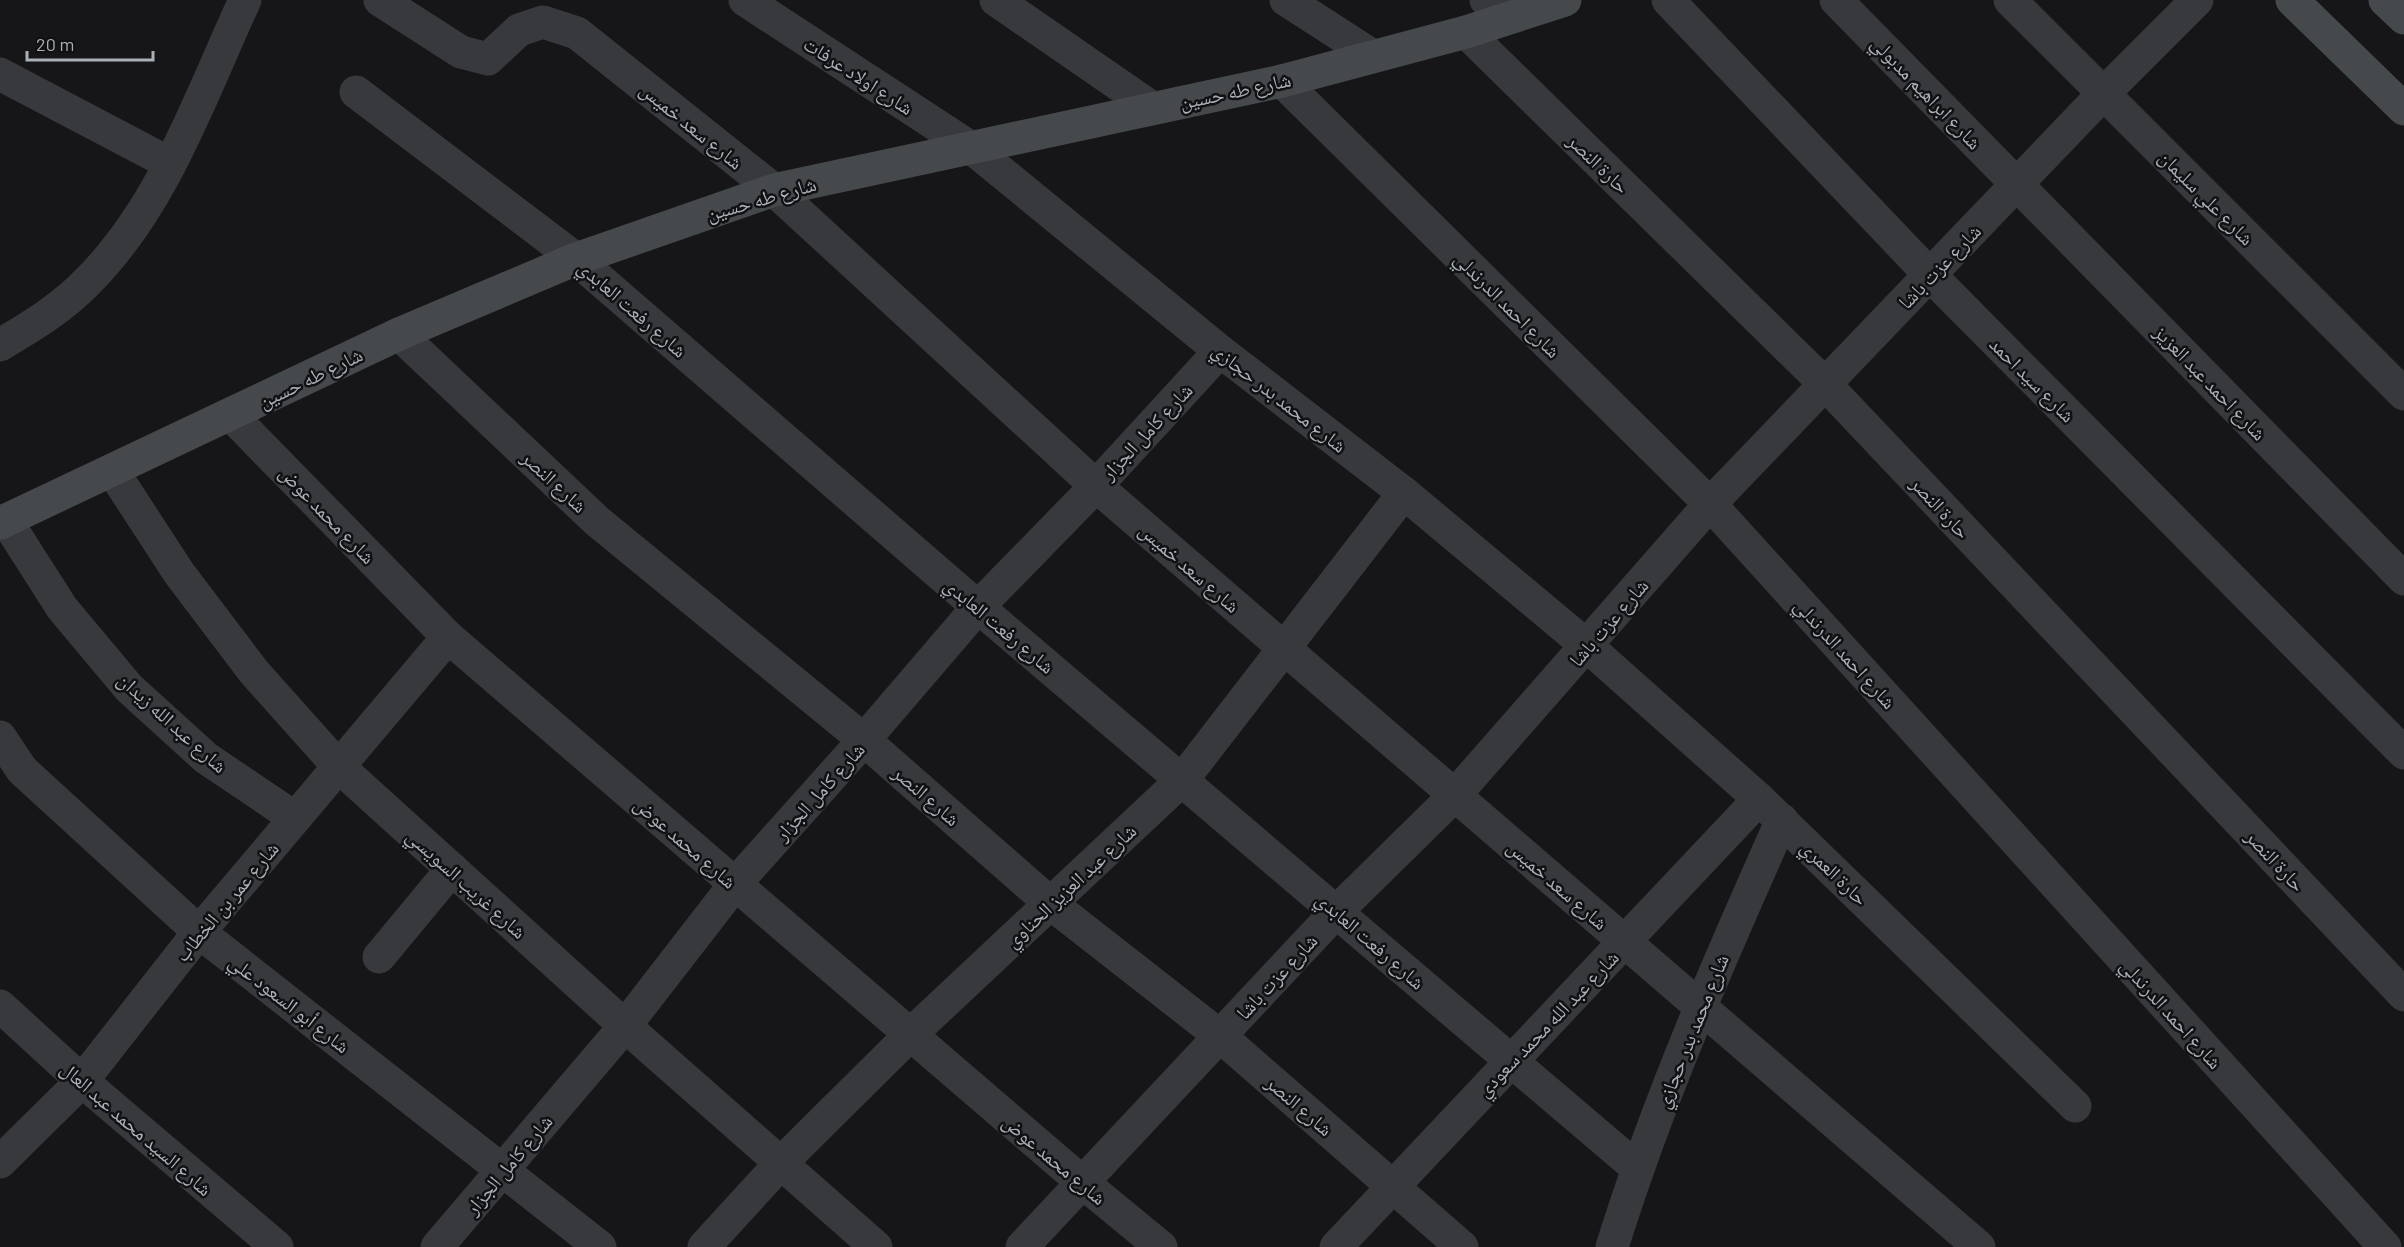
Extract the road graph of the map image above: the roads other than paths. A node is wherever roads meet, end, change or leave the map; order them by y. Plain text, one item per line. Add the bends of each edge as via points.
1 (245, 0) edge
2 (380, 0) edge
3 (745, 0) edge
4 (996, 0) edge
5 (1286, 0) edge
6 (1565, 0) edge
7 (1668, 0) edge
8 (1836, 0) edge
9 (2010, 0) edge
10 (2197, 0) edge
11 (2292, 0) edge
12 (2385, 0) edge
13 (1498, 9) edge
14 (2404, 18) edge
15 (1466, 32) junction
16 (1373, 56) junction
17 (0, 74) edge
18 (1282, 81) junction
19 (356, 92) dead end
20 (2104, 93) junction
21 (1151, 108) junction
22 (2404, 109) edge
23 (973, 149) junction
24 (169, 163) junction
25 (2017, 185) junction
26 (774, 190) junction
27 (576, 258) junction
28 (1930, 275) junction
29 (399, 334) junction
30 (0, 345) edge
31 (1220, 351) junction
32 (1826, 385) junction
33 (2404, 394) edge
34 (231, 415) junction
35 (112, 470) junction
36 (1096, 486) junction
37 (1404, 494) junction
38 (1710, 504) junction
39 (3, 522) edge
40 (2404, 579) edge
41 (978, 607) junction
42 (448, 637) junction
43 (1587, 646) junction
44 (1285, 649) junction
45 (0, 737) edge
46 (864, 740) junction
47 (2404, 753) edge
48 (339, 766) junction
49 (1183, 779) junction
50 (1455, 795) junction
51 (1771, 810) junction
52 (295, 818) junction
53 (452, 869) junction
54 (735, 884) junction
55 (1050, 903) junction
56 (1336, 911) junction
57 (199, 932) junction
58 (1625, 941) junction
59 (379, 957) dead end
60 (2404, 995) edge
61 (1699, 1005) junction
62 (0, 1006) edge
63 (625, 1026) junction
64 (911, 1034) junction
65 (1220, 1036) junction
66 (1511, 1060) junction
67 (82, 1081) junction
68 (2075, 1106) dead end
69 (0, 1162) edge
70 (780, 1164) junction
71 (1637, 1168) junction
72 (502, 1170) junction
73 (1082, 1182) junction
74 (1395, 1187) junction
75 (277, 1247) edge
76 (437, 1247) edge
77 (600, 1247) edge
78 (704, 1247) edge
79 (876, 1247) edge
80 (1022, 1247) edge
81 (1161, 1247) edge
82 (1336, 1247) edge
83 (1462, 1247) edge
84 (1612, 1247) edge
85 (1979, 1247) edge
86 (2385, 1247) edge

1 - 24 street
2 - 26 street, شارع سعد خميس via 461,52 488,59 519,30 543,21 577,33
3 - 23 street, شارع اولاد عرفات
4 - 21 street
5 - 16 street
6 - 13 street, شارع طه حسين
7 - 28 street, شارع سيد احمد
8 - 25 street, شارع ابراهيم مدبولي
9 - 20 street, شارع علي سليمان
10 - 20 street, شارع عزت باشا
11 - 22 street
12 - 14 street
13 - 15 street, شارع طه حسين
15 - 16 street, شارع طه حسين
15 - 32 street, حارة النصر
16 - 18 street, شارع طه حسين
17 - 24 street
18 - 21 street, شارع طه حسين
18 - 38 street, شارع احمد الدرندلي
19 - 27 street, شارع رفعت العابدي
20 - 25 street, شارع عزت باشا
20 - 33 street, شارع علي سليمان
21 - 23 street, شارع طه حسين
23 - 26 street, شارع طه حسين
23 - 31 street, شارع محمد بدر حجازي
24 - 30 street via 151,199 88,281 44,320
25 - 28 street, شارع عزت باشا
25 - 40 street, شارع احمد عبد العزيز
26 - 27 street, شارع طه حسين
26 - 36 street, شارع سعد خميس
27 - 29 street, شارع طه حسين
27 - 41 street, شارع رفعت العابدي
28 - 32 street, شارع عزت باشا
28 - 47 street, شارع سيد احمد
29 - 34 street, شارع طه حسين
29 - 46 street, شارع النصر via 597,521
31 - 36 street, شارع كامل الجزار
31 - 37 street, شارع محمد بدر حجازي
32 - 38 street, شارع عزت باشا
32 - 60 street, حارة النصر
34 - 35 street, شارع طه حسين
34 - 42 street, شارع محمد عوض
35 - 39 street, شارع طه حسين
35 - 48 street, شارع غريب السويسي via 178,573 254,672
36 - 41 street, شارع كامل الجزار
36 - 44 street, شارع سعد خميس
37 - 43 street, شارع محمد بدر حجازي
37 - 44 street, شارع عبد العزيز الحناوي
38 - 43 street, شارع عزت باشا
38 - 86 street, شارع احمد الدرندلي
39 - 52 street, شارع عبد الله زيدان via 62,608 129,688 206,758
41 - 46 street, شارع كامل الجزار
41 - 49 street, شارع رفعت العابدي
42 - 48 street, شارع عمر بن الخطاب
42 - 54 street, شارع محمد عوض
43 - 50 street, شارع عزت باشا
43 - 51 street, حارة العمري
44 - 49 street, شارع عبد العزيز الحناوي
44 - 50 street, شارع سعد خميس
45 - 57 street, شارع أبو السعود علي via 22,770
46 - 54 street, شارع كامل الجزار
46 - 55 street, شارع النصر
48 - 52 street, شارع عمر بن الخطاب
48 - 53 street, شارع غريب السويسي
49 - 55 street, شارع عبد العزيز الحناوي
49 - 56 street, شارع رفعت العابدي
50 - 56 street, شارع عزت باشا
50 - 58 street, شارع سعد خميس
51 - 58 street, شارع عبد الله محمد سعودي
51 - 61 street, شارع محمد بدر حجازي
51 - 68 street, حارة العمري
52 - 57 street, شارع عمر بن الخطاب
53 - 59 street
53 - 63 street, شارع غريب السويسي
54 - 63 street, شارع كامل الجزار
54 - 64 street, شارع محمد عوض
55 - 64 street, شارع عبد العزيز الحناوي
55 - 65 street, شارع النصر
56 - 65 street, شارع عزت باشا
56 - 66 street, شارع رفعت العابدي
57 - 67 street, شارع عمر بن الخطاب
57 - 72 street, شارع أبو السعود علي
58 - 61 street, شارع سعد خميس
58 - 66 street, شارع عبد الله محمد سعودي
61 - 71 street, شارع محمد بدر حجازي
61 - 85 street, شارع سعد خميس
62 - 67 street, شارع السيد محمد عبد العال
63 - 70 street, شارع غريب السويسي
63 - 72 street, شارع كامل الجزار
64 - 70 street, شارع عبد العزيز الحناوي
64 - 73 street, شارع محمد عوض
65 - 73 street, شارع عزت باشا
65 - 74 street, شارع النصر
66 - 71 street, شارع رفعت العابدي
66 - 74 street, شارع عبد الله محمد سعودي
67 - 69 street, شارع عمر بن الخطاب
67 - 75 street, شارع السيد محمد عبد العال
70 - 78 street, شارع عبد العزيز الحناوي
70 - 79 street, شارع غريب السويسي
71 - 84 street, شارع محمد بدر حجازي
72 - 76 street, شارع كامل الجزار
72 - 77 street, شارع أبو السعود علي
73 - 80 street, شارع عزت باشا
73 - 81 street, شارع محمد عوض
74 - 82 street, شارع عبد الله محمد سعودي
74 - 83 street, شارع النصر

